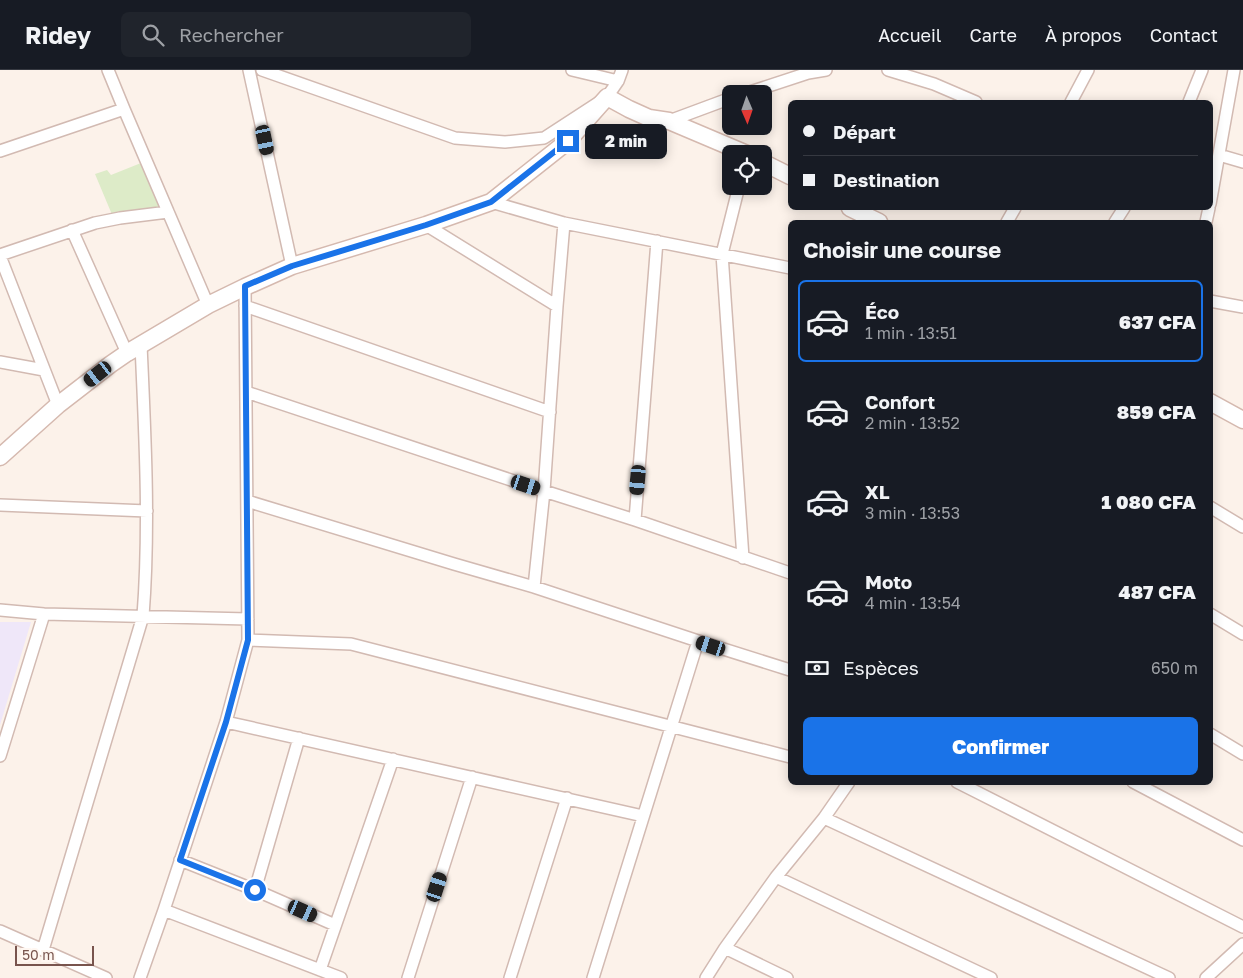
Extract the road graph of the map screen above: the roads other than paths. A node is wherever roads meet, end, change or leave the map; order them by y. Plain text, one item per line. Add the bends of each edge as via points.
1 (108, 70) edge
2 (249, 70) edge
3 (262, 70) edge
4 (572, 70) edge
5 (826, 70) edge
6 (888, 70) edge
7 (1088, 70) edge
8 (1202, 70) edge
9 (1230, 71) edge
10 (620, 75) edge
11 (771, 85) edge
12 (607, 97) junction
13 (971, 100) edge
14 (1072, 100) edge
15 (1190, 100) edge
16 (722, 101) edge
17 (124, 109) junction
18 (669, 121) junction
19 (726, 145) edge
20 (0, 151) edge
21 (1219, 155) junction
22 (1243, 162) edge
23 (772, 166) edge
24 (788, 175) edge
25 (1213, 188) edge
26 (737, 195) edge
27 (491, 202) junction
28 (854, 210) edge
29 (168, 212) junction
30 (875, 220) edge
31 (564, 223) junction
32 (426, 225) junction
33 (72, 230) junction
34 (657, 241) junction
35 (722, 254) junction
36 (0, 256) edge
37 (292, 266) junction
38 (788, 268) edge
39 (245, 286) junction
40 (1213, 302) edge
41 (208, 306) junction
42 (245, 306) junction
43 (557, 306) junction
44 (1243, 307) edge
45 (134, 349) junction
46 (0, 362) edge
47 (44, 370) junction
48 (246, 392) junction
49 (1213, 404) edge
50 (58, 405) junction
51 (550, 412) junction
52 (1243, 420) edge
53 (0, 457) edge
54 (544, 491) junction
55 (247, 501) junction
56 (0, 505) edge
57 (1213, 509) edge
58 (146, 510) junction
59 (635, 520) junction
60 (1243, 527) edge
61 (743, 558) junction
62 (788, 572) edge
63 (534, 586) junction
64 (0, 610) edge
65 (44, 614) junction
66 (143, 616) junction
67 (1213, 616) edge
68 (248, 618) junction
69 (1243, 634) edge
70 (248, 640) junction
71 (698, 641) junction
72 (788, 669) edge
73 (226, 722) junction
74 (671, 726) junction
75 (1213, 736) edge
76 (299, 738) junction
77 (1243, 754) edge
78 (0, 756) edge
79 (788, 756) edge
80 (393, 759) junction
81 (472, 777) junction
82 (847, 785) edge
83 (963, 785) edge
84 (1139, 785) edge
85 (567, 798) junction
86 (643, 816) junction
87 (824, 818) junction
88 (1243, 840) edge
89 (180, 860) junction
90 (776, 877) junction
91 (255, 890) junction
92 (164, 910) junction
93 (336, 925) junction
94 (1243, 926) edge
95 (0, 931) edge
96 (1243, 944) edge
97 (725, 948) junction
98 (43, 950) junction
99 (320, 970) junction
100 (106, 978) edge
101 (140, 978) edge
102 (341, 978) edge
103 (408, 978) edge
104 (510, 978) edge
105 (593, 978) edge
106 (706, 978) edge
107 (787, 978) edge
108 (992, 978) edge
109 (1169, 978) edge
110 (1206, 978) edge

1 - 17 street
2 - 37 street
3 - 12 street via 455,138 505,142 544,138
4 - 10 street
5 - 11 street
6 - 13 street
7 - 14 street
8 - 15 street
9 - 21 street
10 - 12 street
12 - 18 street via 650,118
12 - 27 street via 568,141
16 - 18 street
17 - 20 street
17 - 29 street
18 - 19 street
21 - 22 street
21 - 25 street
23 - 24 street
26 - 35 street
27 - 31 street
27 - 32 street
28 - 30 street
29 - 33 street via 120,218
29 - 41 street
31 - 34 street
31 - 43 street
32 - 37 street
32 - 43 street
33 - 36 street
33 - 45 street
34 - 35 street
34 - 59 street
35 - 38 street
35 - 61 street
36 - 47 street
37 - 39 street
39 - 41 street
39 - 42 street
40 - 44 street
41 - 45 street
42 - 48 street
42 - 51 street
43 - 51 street
45 - 50 street
45 - 58 street via 145,434
46 - 47 street
47 - 50 street
48 - 54 street
48 - 55 street
49 - 52 street
50 - 53 street
51 - 54 street
54 - 59 street
54 - 63 street
55 - 63 street
55 - 68 street
56 - 58 street
57 - 60 street
58 - 66 street
59 - 61 street
61 - 62 street
63 - 71 street
64 - 65 street
65 - 66 street
65 - 78 street
66 - 68 street
66 - 98 street
67 - 69 street
68 - 70 street
70 - 73 street
70 - 74 street via 350,644
71 - 72 street
71 - 74 street
73 - 76 street
73 - 89 street
74 - 79 street
74 - 86 street
75 - 77 street
76 - 80 street
76 - 91 street
80 - 81 street
80 - 93 street
81 - 85 street
81 - 103 street
82 - 87 street
83 - 94 street
84 - 88 street
85 - 86 street
85 - 104 street
86 - 105 street
87 - 90 street
87 - 109 street
89 - 91 street
89 - 92 street
90 - 97 street
90 - 108 street
91 - 93 street
92 - 99 street
92 - 101 street
93 - 99 street
95 - 98 street
96 - 110 street
97 - 106 street
97 - 107 street
98 - 100 street
99 - 102 street

